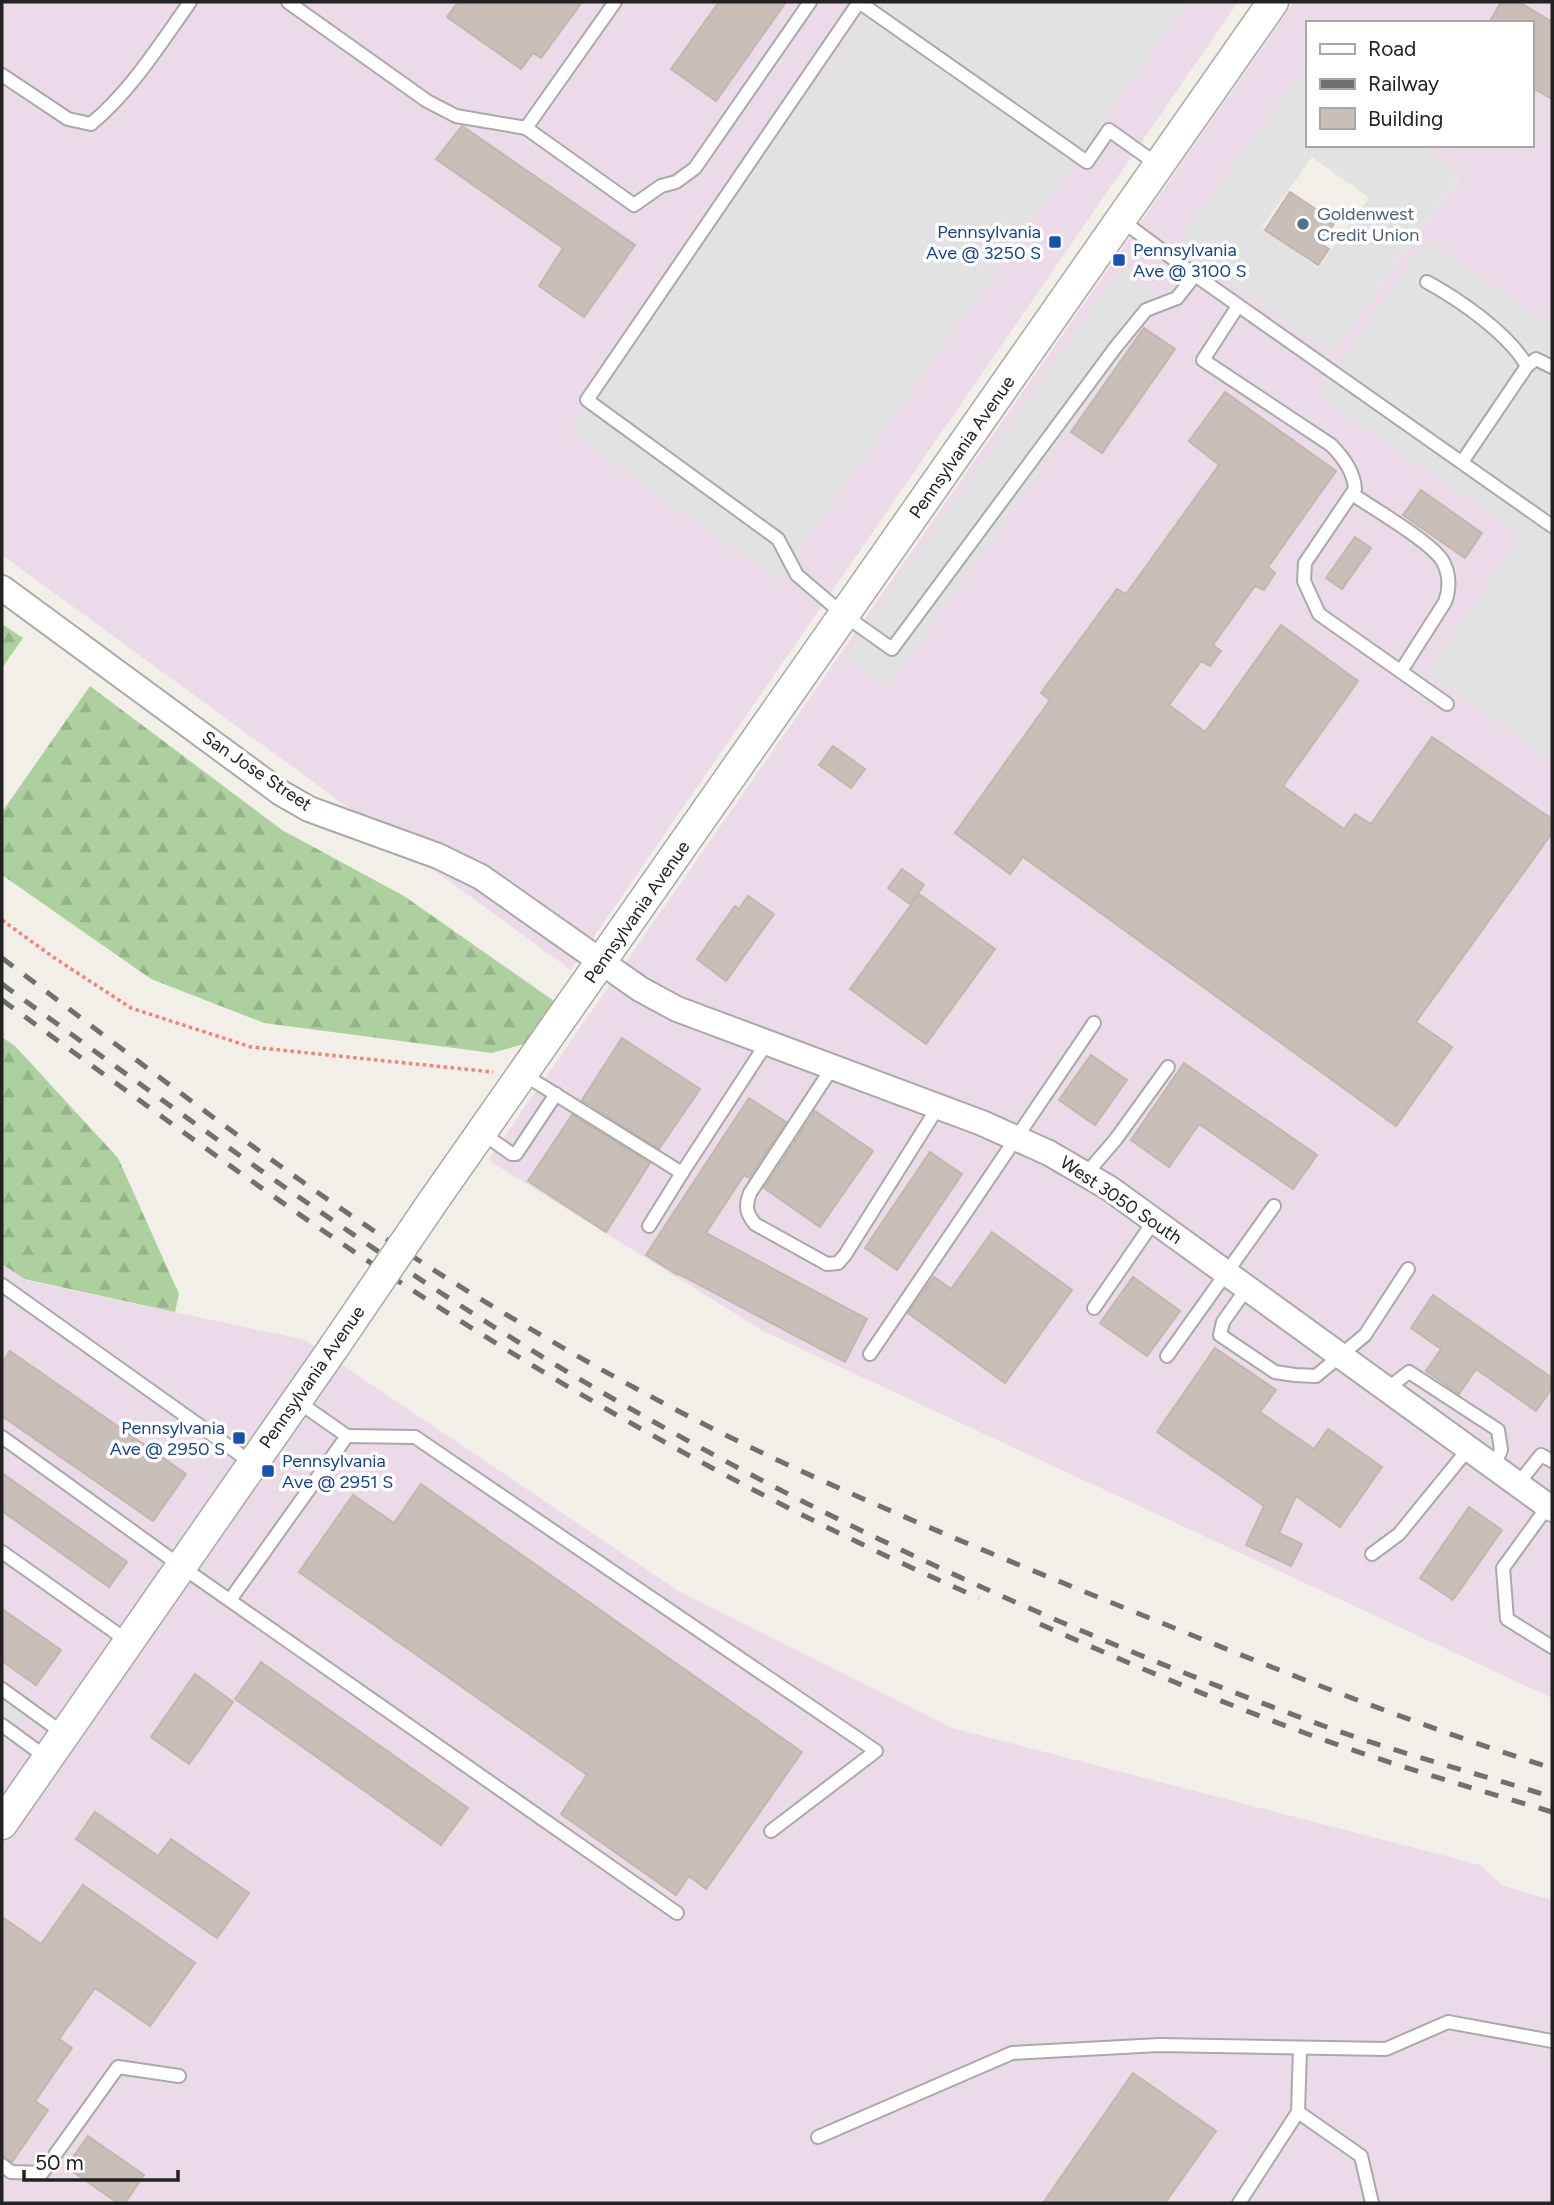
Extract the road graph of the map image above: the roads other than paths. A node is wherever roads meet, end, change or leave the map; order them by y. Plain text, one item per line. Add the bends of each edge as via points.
1 (190, 2) edge
2 (288, 2) edge
3 (614, 2) edge
4 (810, 2) edge
5 (1273, 2) edge
6 (2, 75) edge
7 (526, 128) junction
8 (1159, 165) junction
9 (1121, 220) junction
10 (1195, 275) junction
11 (1427, 282) dead end
12 (1238, 306) junction
13 (1527, 366) junction
14 (1552, 367) edge
15 (1461, 462) junction
16 (1352, 494) junction
17 (1552, 526) edge
18 (2, 588) edge
19 (844, 615) junction
20 (1401, 671) junction
21 (1447, 704) dead end
22 (603, 962) junction
23 (1094, 1023) dead end
24 (766, 1044) junction
25 (1168, 1067) dead end
26 (832, 1068) junction
27 (523, 1074) junction
28 (556, 1094) junction
29 (938, 1107) junction
30 (482, 1133) junction
31 (1016, 1138) junction
32 (682, 1173) junction
33 (1086, 1174) junction
34 (1274, 1206) dead end
35 (1154, 1220) junction
36 (649, 1226) dead end
37 (1408, 1269) dead end
38 (1227, 1273) junction
39 (3, 1287) edge
40 (1247, 1288) junction
41 (1094, 1308) dead end
42 (870, 1354) dead end
43 (1167, 1356) dead end
44 (1341, 1356) junction
45 (1387, 1389) junction
46 (296, 1401) junction
47 (347, 1436) junction
48 (2, 1437) edge
49 (1469, 1448) junction
50 (1552, 1461) edge
51 (252, 1462) junction
52 (1494, 1466) junction
53 (1518, 1484) junction
54 (1550, 1507) edge
55 (2, 1552) edge
56 (1372, 1554) dead end
57 (182, 1567) junction
58 (230, 1601) junction
59 (129, 1642) junction
60 (1552, 1647) edge
61 (2, 1689) edge
62 (2, 1725) edge
63 (56, 1746) junction
64 (2, 1824) edge
65 (771, 1831) dead end
66 (677, 1913) dead end
67 (1552, 2041) edge
68 (1300, 2049) junction
69 (179, 2076) dead end
70 (1298, 2112) junction
71 (818, 2137) dead end
72 (2, 2165) edge
73 (1239, 2203) edge
74 (1372, 2203) edge

1 - 6 lane via 138,73 91,124 68,120
2 - 7 lane via 427,101 456,116
3 - 7 lane
4 - 7 lane via 695,168 634,205
5 - 8 street, Pennsylvania Avenue
8 - 9 street, Pennsylvania Avenue
8 - 19 lane via 1109,131 1087,162 859,2 821,55 587,400 778,538 797,575
9 - 10 lane
9 - 19 street, Pennsylvania Avenue
10 - 12 lane
10 - 19 lane via 1178,298 1146,310 1115,348 892,649
11 - 13 lane via 1499,332
12 - 15 lane
12 - 16 lane via 1203,360 1331,445 1355,480
13 - 14 lane via 1536,359
13 - 15 lane
15 - 17 lane
16 - 20 lane via 1305,563 1304,581 1319,614
16 - 20 lane via 1440,557 1448,578 1450,591 1445,603
18 - 22 street, San Jose Street via 281,793 309,810 438,856 481,877
19 - 22 street, Pennsylvania Avenue
20 - 21 lane
22 - 24 street, West 3050 South via 677,1009
22 - 27 street, Pennsylvania Avenue
23 - 31 lane
24 - 26 street, West 3050 South
24 - 32 lane
25 - 33 lane
26 - 29 street, West 3050 South
26 - 29 lane via 746,1204 755,1224 827,1264 838,1263 845,1255
27 - 28 lane
27 - 30 street, Pennsylvania Avenue
28 - 30 lane via 516,1154
28 - 32 lane
29 - 31 street, West 3050 South
30 - 46 street, Pennsylvania Avenue, bridge
31 - 33 street, West 3050 South
31 - 42 lane
32 - 36 lane
33 - 35 street, West 3050 South
34 - 38 lane
35 - 38 street, West 3050 South
35 - 41 lane
37 - 44 lane via 1365,1335
38 - 40 street, West 3050 South
38 - 43 lane
39 - 51 lane
40 - 44 street, West 3050 South
40 - 44 lane via 1223,1322 1220,1335 1275,1372 1317,1376
44 - 45 street, West 3050 South
45 - 49 street, West 3050 South
45 - 52 lane via 1409,1371 1497,1430 1501,1450
46 - 47 lane
46 - 51 street, Pennsylvania Avenue
47 - 58 lane
47 - 65 lane via 415,1437 876,1751
48 - 57 lane
49 - 52 street, West 3050 South
49 - 56 lane via 1399,1534
50 - 53 lane via 1541,1455
51 - 57 street, Pennsylvania Avenue
52 - 53 street, West 3050 South
53 - 54 street, West 3050 South
54 - 60 lane via 1503,1568 1507,1619
55 - 59 lane
57 - 58 lane
57 - 59 street, Pennsylvania Avenue
58 - 66 lane
59 - 63 street, Pennsylvania Avenue
61 - 63 lane
62 - 63 lane
63 - 64 street, Pennsylvania Avenue
67 - 68 lane via 1448,2022 1385,2049
68 - 70 lane
68 - 71 lane via 1159,2045 1012,2053
69 - 72 lane via 118,2067 42,2173 11,2172
70 - 73 lane
70 - 74 lane via 1361,2156

